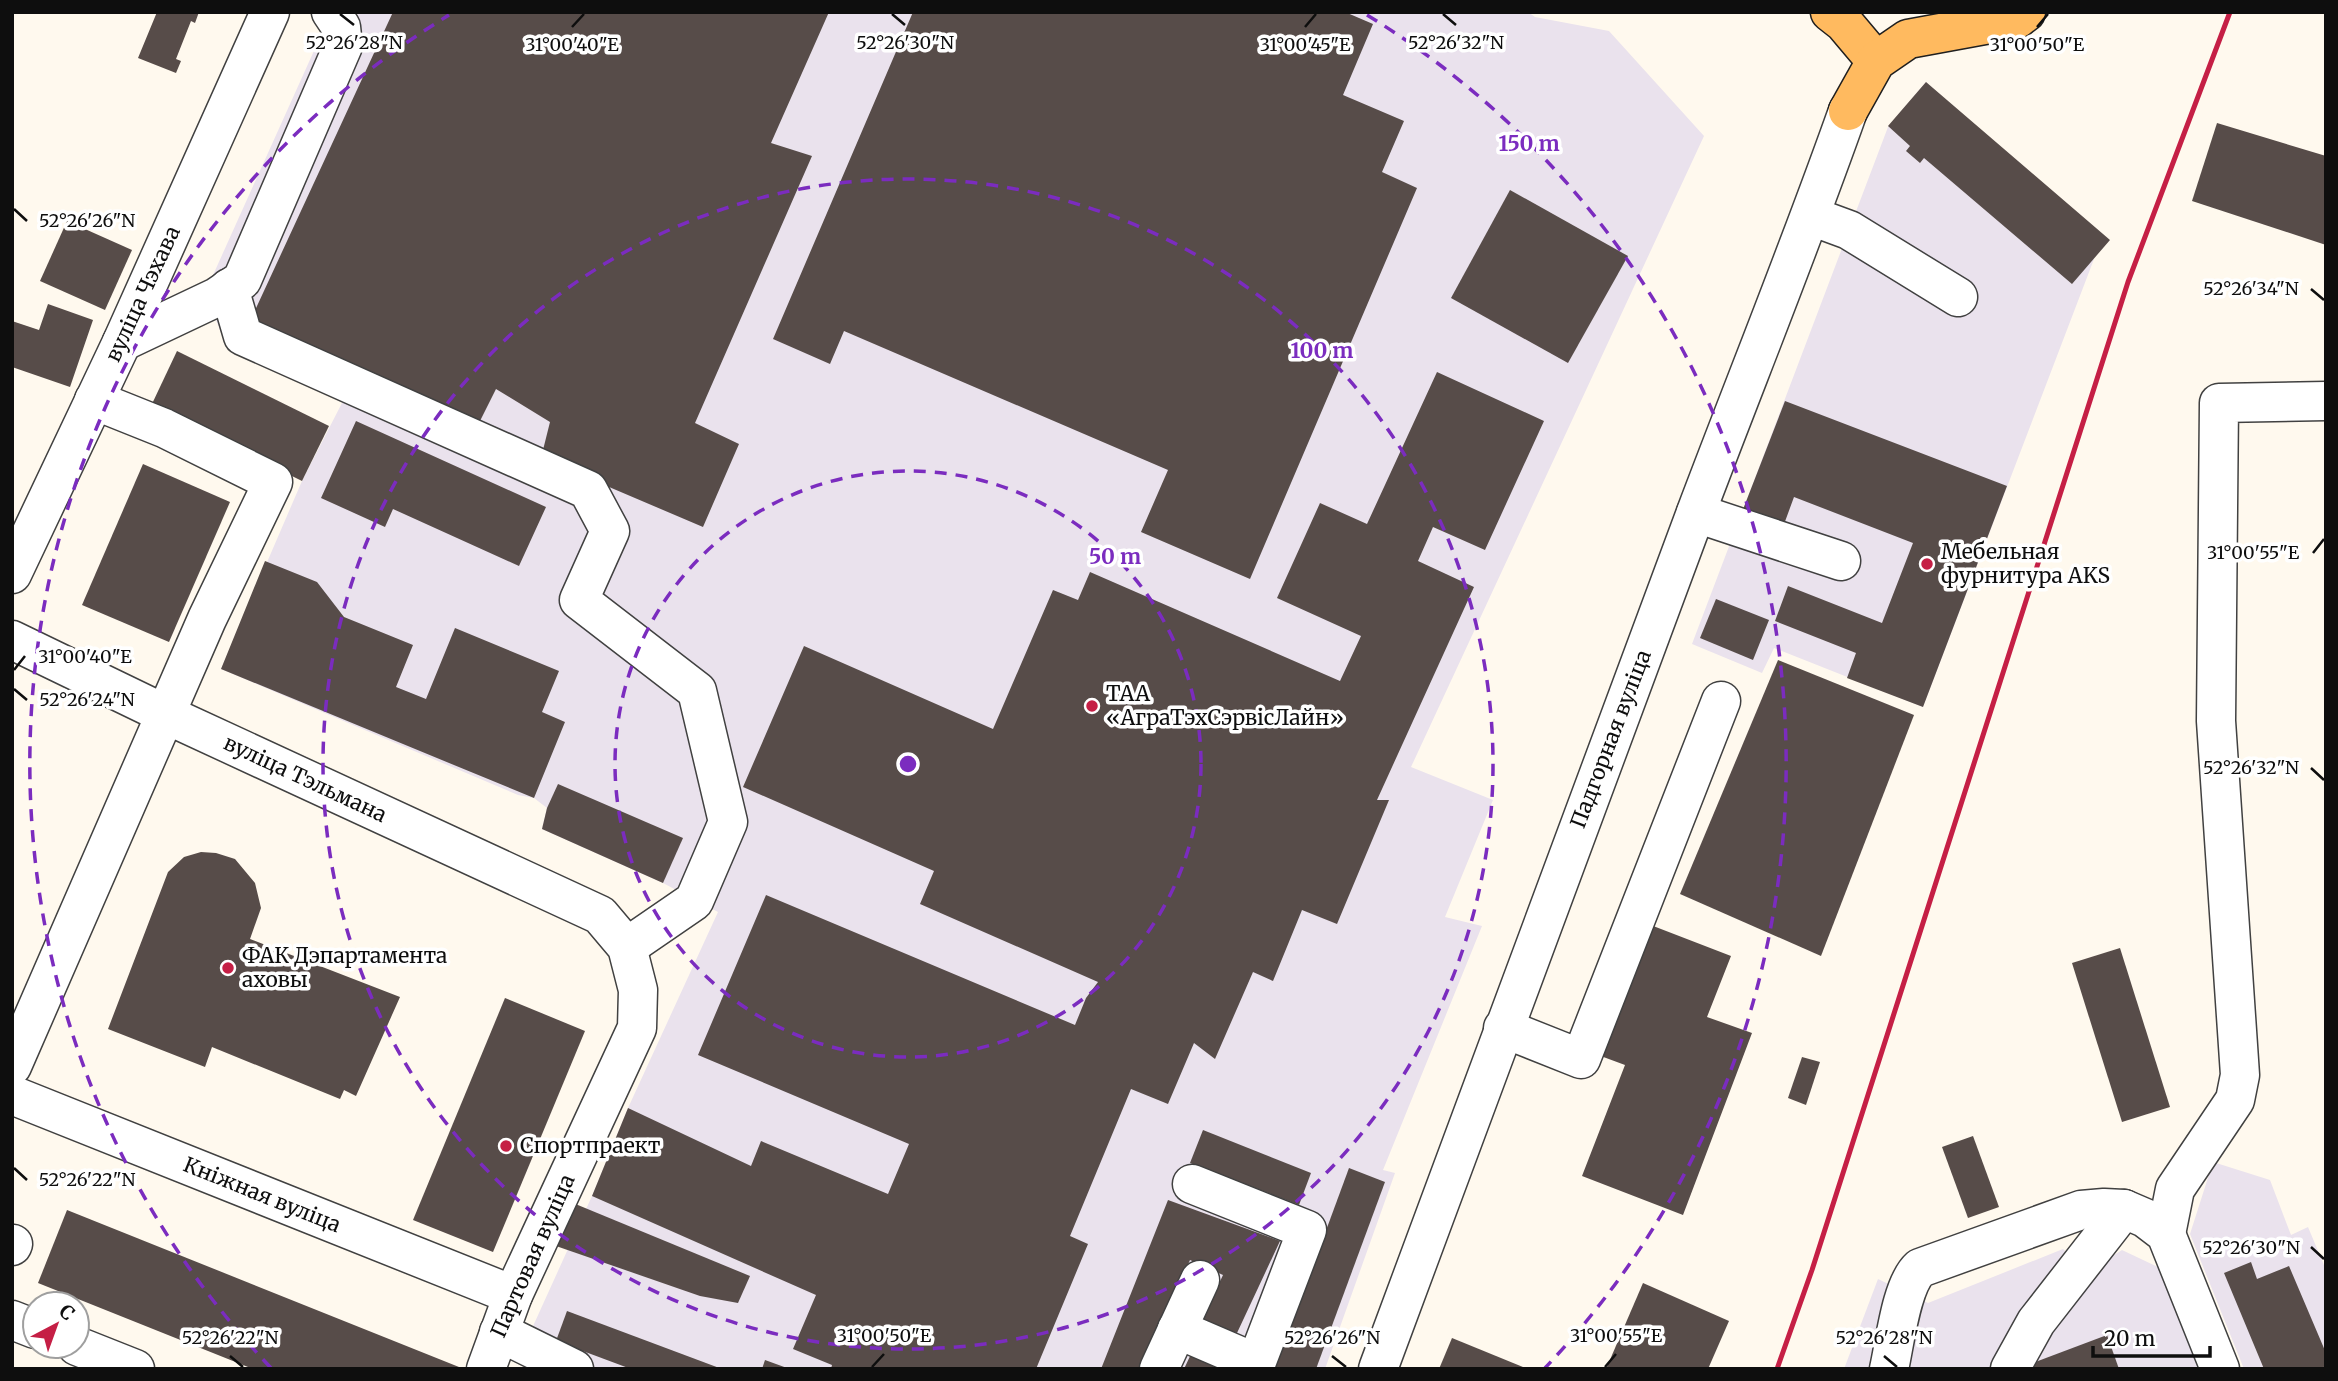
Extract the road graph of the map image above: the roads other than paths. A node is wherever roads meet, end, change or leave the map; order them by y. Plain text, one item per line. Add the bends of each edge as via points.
1 (270, 12) edge
2 (331, 12) edge
3 (1830, 12) edge
4 (2026, 12) edge
5 (1876, 61) junction
6 (1848, 111) joint
7 (1811, 216) junction
8 (229, 288) junction
9 (1958, 297) dead end
10 (122, 342) junction
11 (94, 400) junction
12 (2326, 401) edge
13 (1696, 513) junction
14 (1841, 561) dead end
15 (12, 573) edge
16 (12, 640) edge
17 (1721, 701) dead end
18 (165, 714) junction
19 (600, 915) joint
20 (626, 947) junction
21 (1503, 1028) junction
22 (12, 1066) edge
23 (12, 1095) edge
24 (1192, 1184) dead end
25 (2124, 1209) junction
26 (2166, 1234) junction
27 (1200, 1280) dead end
28 (513, 1295) junction
29 (1177, 1329) junction
30 (499, 1332) junction
31 (91, 1352) edge
32 (1255, 1366) edge
33 (135, 1369) edge
34 (486, 1369) edge
35 (575, 1369) edge
36 (1159, 1369) edge
37 (1378, 1369) edge
38 (1889, 1369) edge
39 (2010, 1369) edge
40 (2220, 1369) edge

1 - 10 street, вуліца Чэхава
2 - 8 street via 341,27 342,46 242,280
3 - 5 main road
4 - 5 main road via 2017,19 1908,39
5 - 6 main road
6 - 7 street, Падгорная вуліца
7 - 9 street via 1849,230
7 - 13 street, Падгорная вуліца
8 - 10 street
8 - 20 street via 243,336 588,490 610,531 579,600 697,691 727,822 694,901
10 - 11 street, вуліца Чэхава
11 - 15 street, вуліца Чэхава
11 - 18 street via 164,428 274,482
12 - 26 street via 2219,403 2216,721 2240,1075 2235,1100 2175,1189
13 - 14 street
13 - 21 street, Падгорная вуліца
16 - 18 street, вуліца Тэльмана
17 - 21 street via 1581,1059
18 - 19 street, вуліца Тэльмана
18 - 22 street
19 - 20 street, Партовая вуліца
20 - 28 street, Партовая вуліца via 639,990 637,1028
21 - 37 street, Падгорная вуліца
23 - 28 street, Кніжная вуліца
24 - 32 street via 1307,1230
25 - 26 street
25 - 38 street via 2081,1210 1920,1268 1907,1287
25 - 39 street via 2035,1322
26 - 40 street
27 - 29 street
28 - 30 street, Партовая вуліца
29 - 32 street
29 - 36 street
30 - 34 street, Партовая вуліца
30 - 35 street
31 - 33 street

